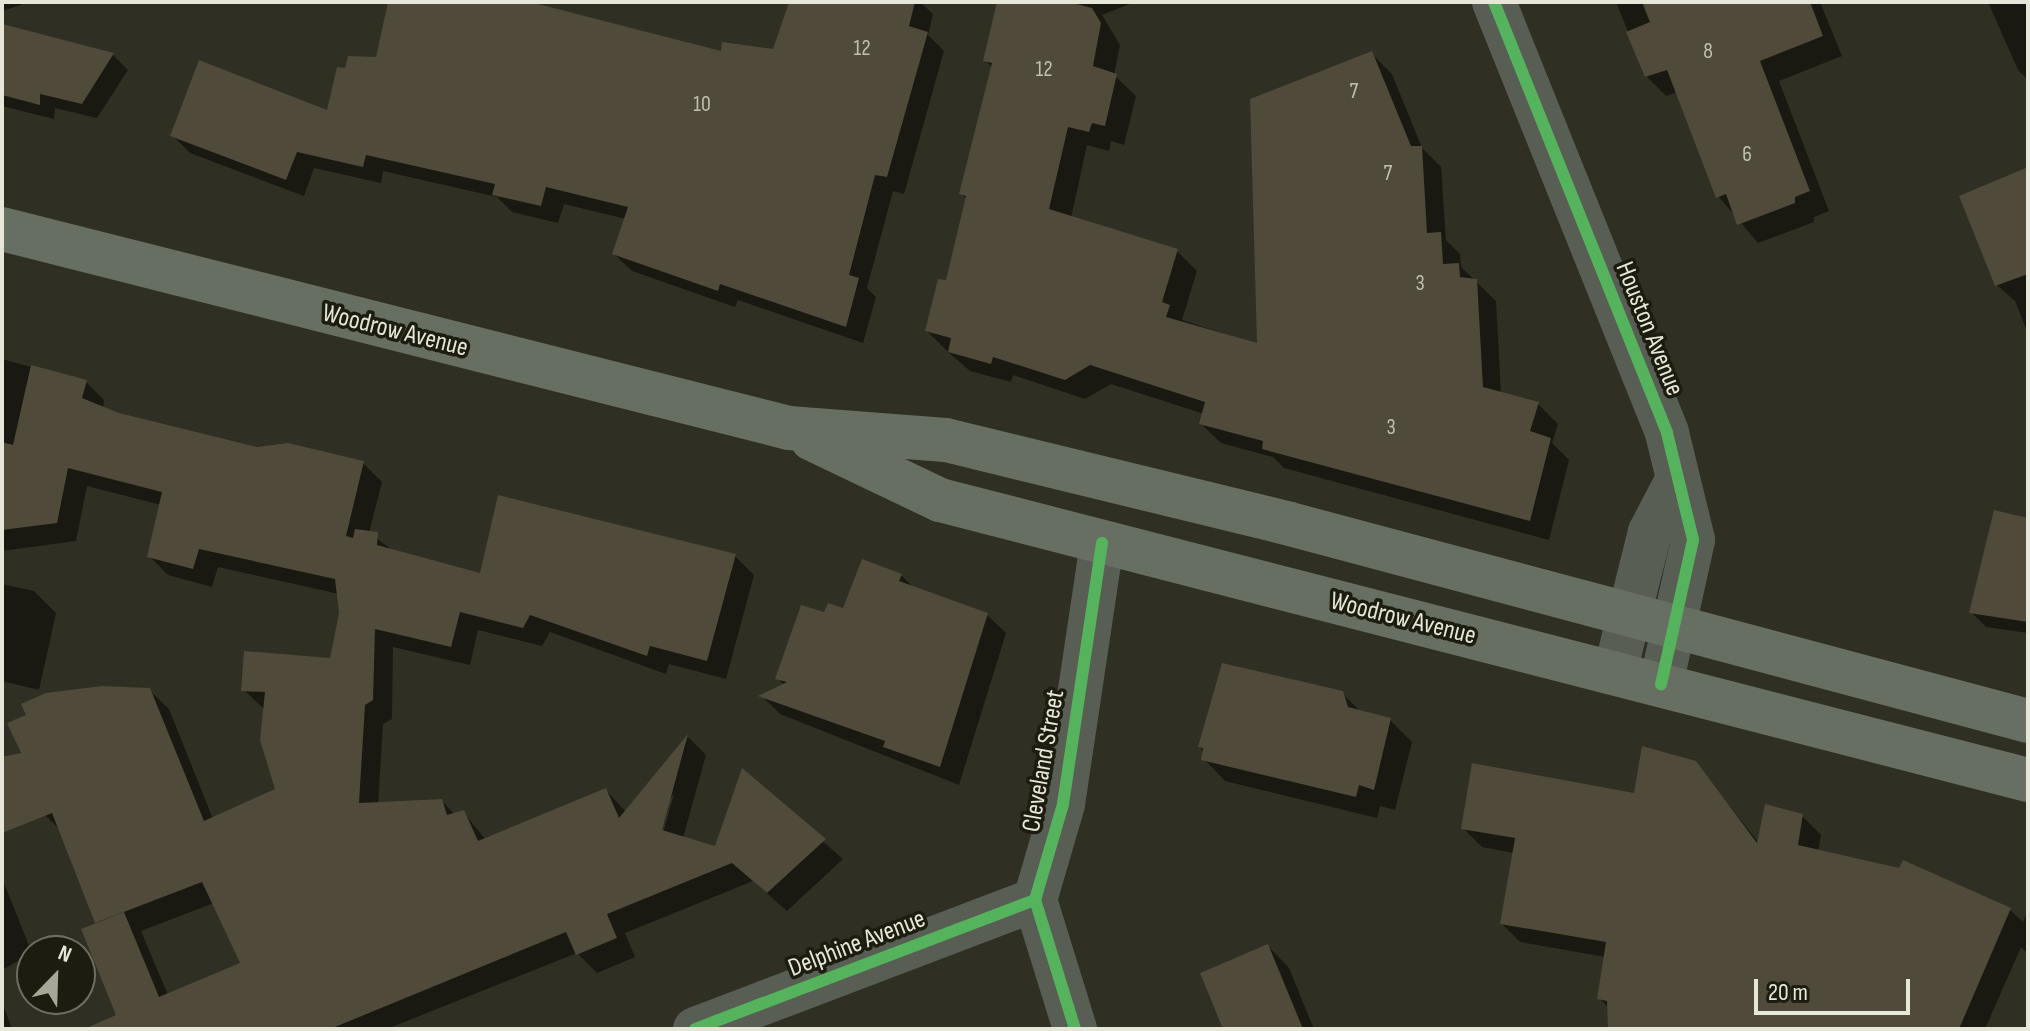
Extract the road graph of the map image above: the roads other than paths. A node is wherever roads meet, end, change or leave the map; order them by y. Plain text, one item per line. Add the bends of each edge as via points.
1 (1494, 2) edge
2 (2, 229) edge
3 (789, 428) junction
4 (1676, 482) junction
5 (1102, 543) junction
6 (1627, 611) junction
7 (1675, 624) junction
8 (1615, 672) junction
9 (1661, 684) junction
10 (2028, 721) edge
11 (2028, 780) edge
12 (1035, 900) junction
13 (695, 1029) edge
14 (1075, 1029) edge

1 - 4 street, Houston Avenue via 1667,433
2 - 3 main road, Woodrow Avenue
3 - 5 main road, Woodrow Avenue via 940,500
3 - 6 main road, Woodrow Avenue via 946,440
4 - 6 street via 1650,532
4 - 7 street, Houston Avenue via 1693,540
5 - 8 main road, Woodrow Avenue
5 - 12 street, Cleveland Street via 1063,804
6 - 7 main road, Woodrow Avenue
6 - 8 street
7 - 9 street, Houston Avenue
7 - 10 main road, Woodrow Avenue
8 - 9 main road, Woodrow Avenue
9 - 11 main road, Woodrow Avenue
12 - 13 street, Delphine Avenue
12 - 14 street

